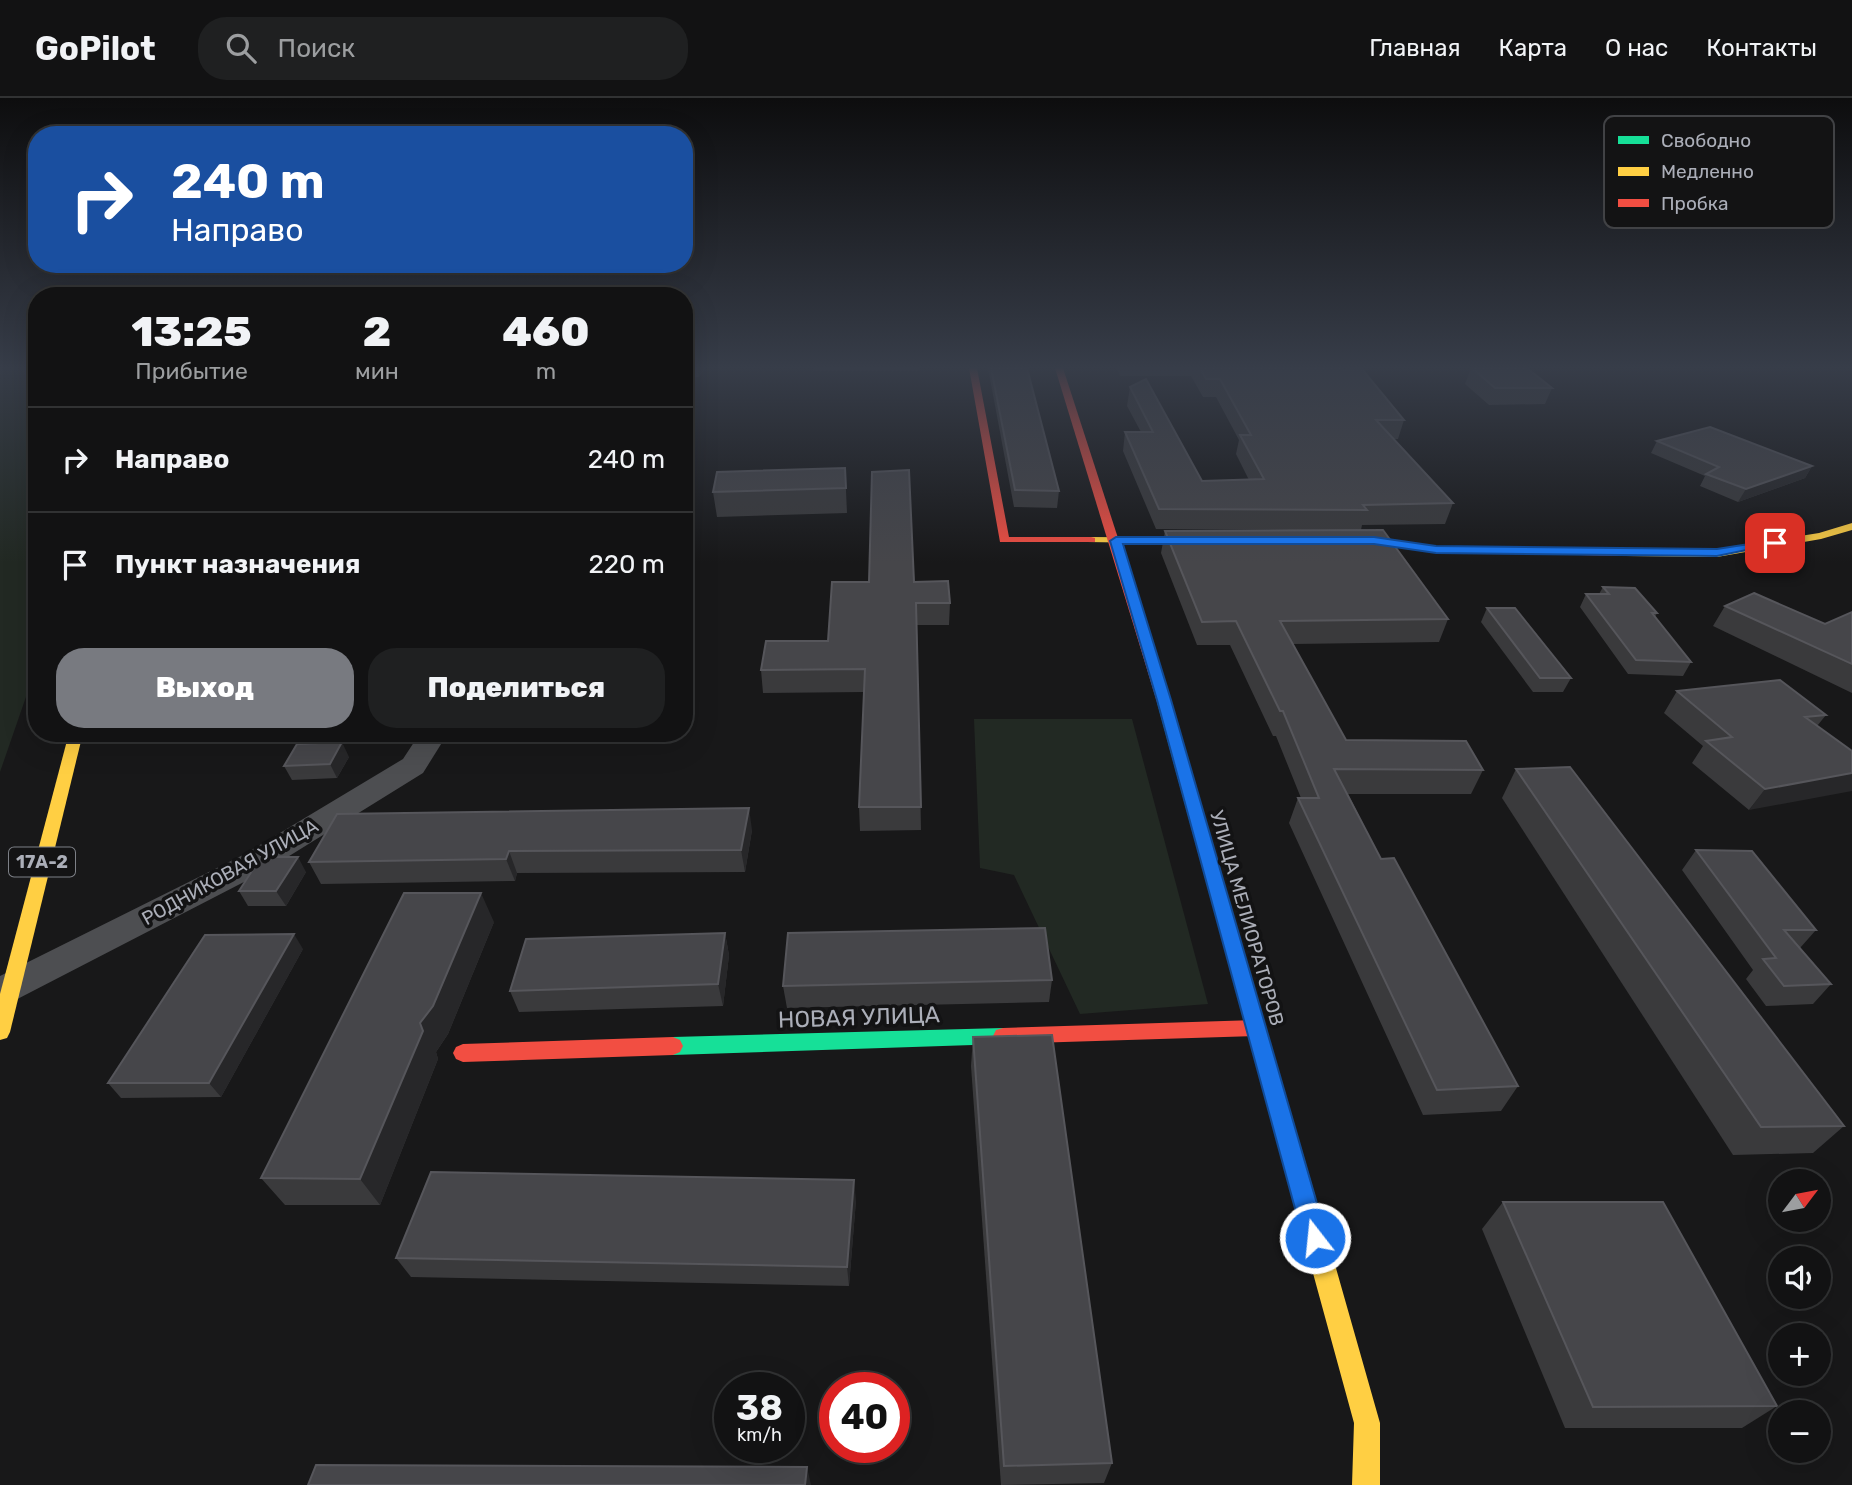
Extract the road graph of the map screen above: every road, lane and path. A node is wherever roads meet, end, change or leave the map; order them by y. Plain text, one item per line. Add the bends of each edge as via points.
1 (985, 433) edge
2 (1080, 433) edge
3 (1852, 526) edge
4 (1116, 541) junction
5 (1238, 541) edge
6 (1320, 541) edge
7 (73, 742) edge
8 (428, 742) edge
9 (4, 992) edge
10 (1256, 1028) junction
11 (0, 1032) edge
12 (463, 1053) dead end
13 (1367, 1485) edge

1 - 4 street via 1004,540
2 - 4 street, УЛИЦА МЕЛИОРАТОРОВ
3 - 6 street via 1821,536 1717,553 1436,549 1374,541
4 - 5 street
4 - 10 street, УЛИЦА МЕЛИОРАТОРОВ
7 - 9 street, 17А-2
8 - 9 street, РОДНИКОВАЯ УЛИЦА via 413,766 254,863
9 - 11 street, 17А-2
10 - 12 street, НОВАЯ УЛИЦА
10 - 13 street, УЛИЦА МЕЛИОРАТОРОВ via 1367,1423

